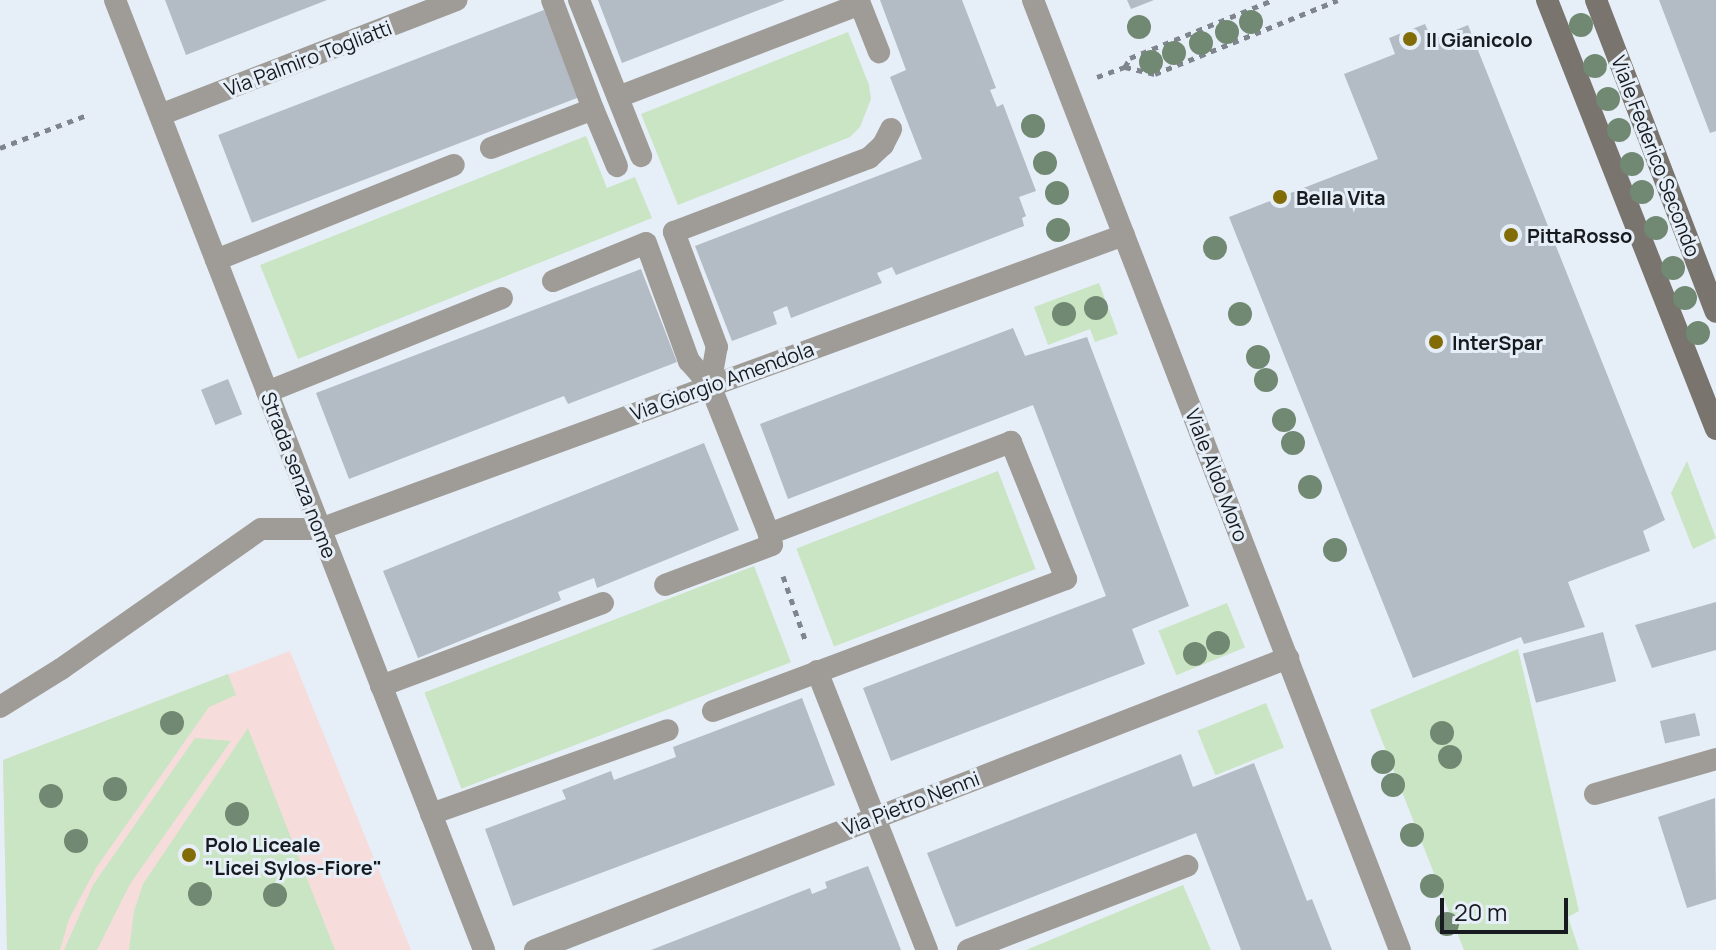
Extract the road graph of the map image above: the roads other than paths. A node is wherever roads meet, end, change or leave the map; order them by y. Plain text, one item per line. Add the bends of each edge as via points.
1 (115, 0) edge
2 (457, 0) edge
3 (552, 0) edge
4 (579, 0) edge
5 (1033, 0) edge
6 (1547, 0) edge
7 (1596, 0) edge
8 (879, 52) dead end
9 (618, 97) junction
10 (593, 109) junction
11 (160, 115) junction
12 (891, 129) dead end
13 (491, 148) dead end
14 (641, 156) dead end
15 (454, 165) dead end
16 (617, 166) dead end
17 (1124, 235) junction
18 (216, 260) junction
19 (553, 281) dead end
20 (502, 298) dead end
21 (1716, 312) edge
22 (710, 385) junction
23 (267, 392) junction
24 (1716, 429) edge
25 (320, 529) junction
26 (770, 539) junction
27 (665, 585) dead end
28 (603, 603) dead end
29 (1288, 658) junction
30 (817, 671) junction
31 (381, 686) junction
32 (0, 707) edge
33 (713, 711) dead end
34 (668, 730) dead end
35 (1716, 759) edge
36 (1595, 794) dead end
37 (431, 814) junction
38 (876, 816) junction
39 (1187, 866) dead end
40 (484, 950) edge
41 (535, 950) edge
42 (927, 950) edge
43 (968, 950) edge
44 (1400, 950) edge

1 - 11 street, Strada senza nome
2 - 11 street, Via Palmiro Togliatti
3 - 10 street
4 - 9 street
5 - 17 street, Viale Aldo Moro
6 - 24 main road
7 - 21 main road, Viale Federico Secondo
8 - 9 street via 860,4
9 - 14 street
10 - 13 street
10 - 16 street
11 - 18 street, Strada senza nome
12 - 22 street via 869,158 674,232 717,347
15 - 18 street
17 - 22 street, Via Giorgio Amendola
17 - 29 street, Viale Aldo Moro
18 - 23 street, Strada senza nome
19 - 22 street via 646,243 689,361
20 - 23 street
22 - 25 street, Via Giorgio Amendola
22 - 26 street
23 - 25 street, Strada senza nome
25 - 31 street, Strada senza nome
25 - 32 street via 261,529
26 - 27 street
26 - 30 street via 1011,442 1066,579
28 - 31 street
29 - 38 street, Via Pietro Nenni
29 - 44 street, Viale Aldo Moro
30 - 33 street
30 - 38 street
31 - 37 street, Strada senza nome
34 - 37 street
35 - 36 street
37 - 40 street, Strada senza nome
38 - 41 street, Via Pietro Nenni
38 - 42 street
39 - 43 street

